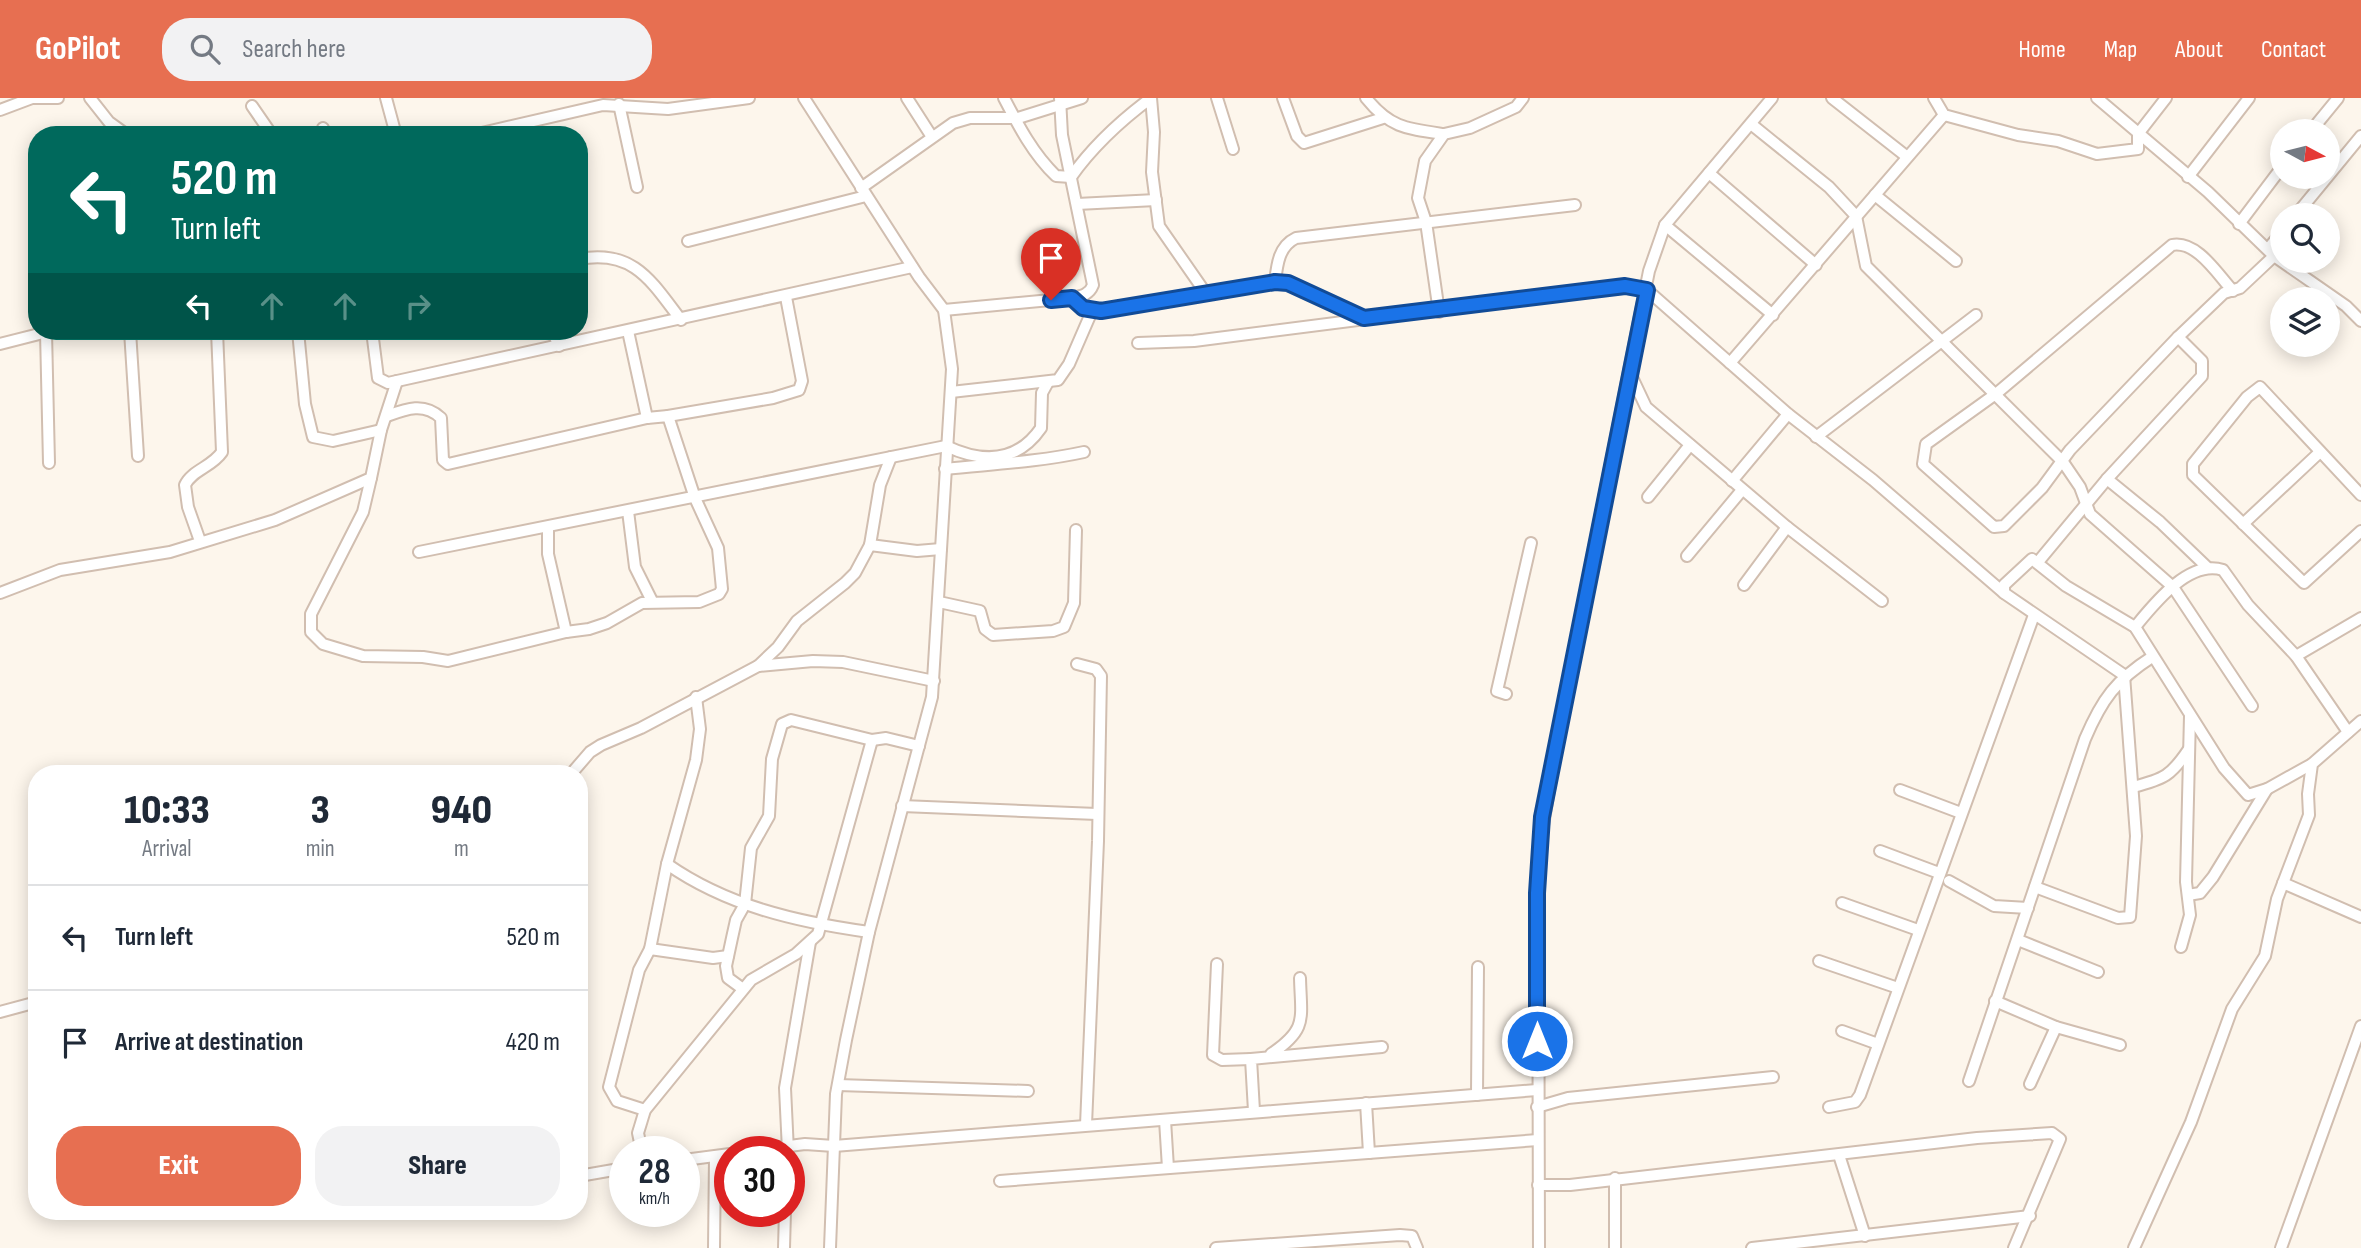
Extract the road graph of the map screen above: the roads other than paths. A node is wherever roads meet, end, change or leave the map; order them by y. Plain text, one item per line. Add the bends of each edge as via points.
1 (58, 98) edge
2 (90, 98) edge
3 (386, 98) edge
4 (749, 98) edge
5 (804, 98) edge
6 (907, 98) edge
7 (1004, 98) edge
8 (1082, 98) edge
9 (1217, 98) edge
10 (1283, 98) edge
11 (1366, 98) edge
12 (1524, 98) edge
13 (1772, 98) edge
14 (1832, 98) edge
15 (1934, 98) edge
16 (2097, 98) edge
17 (2166, 98) edge
18 (2249, 98) edge
19 (2338, 98) edge
20 (1060, 102) edge
21 (619, 104) junction
22 (667, 104) edge
23 (252, 106) dead end
24 (0, 110) edge
25 (1944, 115) junction
26 (1383, 118) junction
27 (1013, 119) junction
28 (2321, 119) edge
29 (1751, 124) junction
30 (115, 126) edge
31 (266, 126) edge
32 (394, 126) edge
33 (517, 126) edge
34 (1444, 134) junction
35 (2138, 134) junction
36 (2361, 136) edge
37 (932, 137) junction
38 (1233, 149) dead end
39 (1906, 156) junction
40 (1709, 173) junction
41 (1072, 177) junction
42 (2188, 177) junction
43 (2270, 183) edge
44 (637, 187) dead end
45 (863, 192) junction
46 (1875, 195) junction
47 (1156, 200) junction
48 (2306, 203) edge
49 (1077, 204) junction
50 (1575, 205) dead end
51 (1856, 216) junction
52 (1426, 222) junction
53 (2239, 224) junction
54 (1665, 225) junction
55 (688, 241) dead end
56 (2270, 252) edge
57 (2270, 254) edge
58 (588, 258) edge
59 (1956, 261) dead end
60 (1816, 265) junction
61 (912, 267) junction
62 (2299, 273) edge
63 (1275, 282) junction
64 (1647, 290) junction
65 (2233, 290) junction
66 (1207, 295) junction
67 (786, 297) junction
68 (1072, 298) junction
69 (944, 310) junction
70 (1092, 311) junction
71 (1439, 312) junction
72 (1773, 315) junction
73 (1976, 315) dead end
74 (1364, 318) junction
75 (681, 320) junction
76 (2361, 321) edge
77 (628, 331) junction
78 (28, 337) edge
79 (2178, 337) junction
80 (49, 340) edge
81 (131, 340) edge
82 (217, 340) edge
83 (299, 340) edge
84 (373, 340) edge
85 (556, 340) edge
86 (587, 340) edge
87 (588, 340) edge
88 (1941, 340) junction
89 (1138, 343) dead end
90 (0, 344) edge
91 (559, 346) junction
92 (1730, 363) junction
93 (1629, 371) junction
94 (397, 381) junction
95 (1048, 382) junction
96 (951, 392) junction
97 (1997, 393) junction
98 (1788, 414) junction
99 (387, 416) junction
100 (668, 416) junction
101 (647, 418) junction
102 (381, 430) junction
103 (1816, 437) junction
104 (1690, 445) junction
105 (946, 446) junction
106 (1084, 452) dead end
107 (2320, 452) junction
108 (138, 456) dead end
109 (891, 457) junction
110 (2063, 462) junction
111 (49, 463) dead end
112 (945, 469) junction
113 (371, 478) junction
114 (2107, 479) junction
115 (1731, 481) junction
116 (1742, 490) junction
117 (2361, 495) edge
118 (1648, 497) dead end
119 (695, 498) junction
120 (2085, 506) junction
121 (628, 511) junction
122 (2243, 524) junction
123 (548, 527) junction
124 (1787, 527) junction
125 (1076, 530) dead end
126 (2361, 531) edge
127 (200, 541) junction
128 (1531, 543) dead end
129 (870, 545) junction
130 (941, 549) junction
131 (419, 552) dead end
132 (1687, 556) dead end
133 (2038, 562) junction
134 (2208, 568) junction
135 (1744, 585) dead end
136 (2173, 587) junction
137 (0, 593) edge
138 (2004, 593) junction
139 (652, 601) junction
140 (1882, 601) dead end
141 (939, 602) junction
142 (2034, 615) junction
143 (2361, 618) edge
144 (2135, 626) junction
145 (566, 632) junction
146 (2296, 656) junction
147 (2152, 657) junction
148 (1077, 664) dead end
149 (758, 666) junction
150 (2124, 675) junction
151 (934, 681) junction
152 (1506, 694) dead end
153 (696, 697) junction
154 (2252, 706) dead end
155 (2190, 716) junction
156 (2361, 721) edge
157 (2348, 732) junction
158 (872, 740) junction
159 (919, 746) junction
160 (2189, 749) junction
161 (2312, 764) junction
162 (580, 765) edge
163 (2133, 787) junction
164 (2267, 789) junction
165 (1900, 790) dead end
166 (902, 806) junction
167 (1961, 813) junction
168 (1097, 814) junction
169 (1880, 851) dead end
170 (667, 864) junction
171 (1939, 873) junction
172 (1949, 881) dead end
173 (2283, 883) junction
174 (2035, 887) junction
175 (2188, 895) junction
176 (745, 904) junction
177 (1842, 904) dead end
178 (2028, 908) junction
179 (2361, 917) edge
180 (822, 925) junction
181 (1918, 930) junction
182 (869, 932) junction
183 (2018, 940) junction
184 (810, 942) junction
185 (2181, 947) dead end
186 (650, 949) junction
187 (728, 956) junction
188 (1819, 961) dead end
189 (1217, 964) dead end
190 (1478, 967) dead end
191 (2098, 972) dead end
192 (1300, 978) dead end
193 (1898, 988) junction
194 (743, 989) junction
195 (1995, 1002) junction
196 (28, 1004) edge
197 (0, 1012) edge
198 (2361, 1026) edge
199 (2056, 1027) junction
200 (1842, 1031) dead end
201 (1878, 1044) junction
202 (2120, 1045) dead end
203 (1382, 1047) dead end
204 (1268, 1056) junction
205 (1251, 1059) junction
206 (1773, 1077) dead end
207 (1969, 1081) dead end
208 (2030, 1084) dead end
209 (838, 1085) junction
210 (1537, 1090) junction
211 (1028, 1091) dead end
212 (1477, 1095) junction
213 (1366, 1103) junction
214 (1537, 1107) junction
215 (1829, 1107) dead end
216 (645, 1110) junction
217 (1254, 1111) junction
218 (1165, 1120) junction
219 (1086, 1125) junction
220 (639, 1136) edge
221 (787, 1136) edge
222 (1538, 1140) junction
223 (834, 1146) junction
224 (805, 1148) edge
225 (1369, 1153) junction
226 (1839, 1155) junction
227 (1168, 1168) junction
228 (609, 1171) edge
229 (588, 1174) edge
230 (1615, 1178) junction
231 (1000, 1181) dead end
232 (1538, 1185) junction
233 (2029, 1216) junction
234 (714, 1227) edge
235 (785, 1227) edge
236 (1865, 1236) junction
237 (714, 1248) edge
238 (784, 1248) edge
239 (831, 1248) edge
240 (1223, 1248) edge
241 (1417, 1248) edge
242 (1539, 1248) edge
243 (1615, 1248) edge
244 (1752, 1248) edge
245 (2014, 1248) edge
246 (2134, 1248) edge
247 (2281, 1248) edge

1 - 24 street via 32,98
2 - 30 street
3 - 32 street
4 - 22 street
5 - 45 street
6 - 37 street
7 - 27 street
8 - 20 street
9 - 38 street
10 - 26 street via 1304,143
11 - 26 street
12 - 34 street via 1516,107 1471,128
13 - 29 street
14 - 39 street
15 - 25 street
16 - 35 street
17 - 35 street
18 - 42 street
19 - 28 street
20 - 27 street
20 - 41 street
21 - 22 street
21 - 33 street
21 - 44 street
23 - 31 street
25 - 35 street via 2097,154 2138,149
25 - 39 street
26 - 34 street via 1398,126
27 - 37 street via 962,120
27 - 41 street via 1052,173
29 - 40 street
29 - 51 street via 1829,187
34 - 52 street via 1425,161 1419,182 1420,210
35 - 42 street
36 - 48 street
37 - 45 street
39 - 46 street
40 - 54 street
40 - 60 street
41 - 47 street via 1090,151 1151,98
41 - 49 street
42 - 53 street
43 - 53 street
45 - 55 street
45 - 61 street
46 - 51 street
46 - 59 street
47 - 49 street
47 - 66 street via 1163,232
49 - 68 street via 1093,285 1087,294
50 - 52 street
51 - 60 street
51 - 88 street via 1866,265
52 - 63 street via 1296,238 1279,257
52 - 71 street
53 - 56 street
54 - 64 street
54 - 72 street
57 - 65 street via 2252,279
58 - 75 street via 623,260 651,281
60 - 72 street
61 - 67 street
61 - 69 street
62 - 76 street
63 - 66 street
63 - 74 street via 1288,283
64 - 71 street via 1625,286
64 - 92 street
64 - 93 street
65 - 79 street via 2224,293
65 - 97 street via 2197,252 2172,244
66 - 70 street
67 - 75 street
67 - 100 street via 802,381 799,390
68 - 69 street
68 - 70 street
69 - 96 street
70 - 95 street via 1064,374
71 - 74 street
72 - 92 street
73 - 88 street
74 - 89 street via 1194,341
75 - 77 street
77 - 87 street
77 - 101 street
78 - 90 street
79 - 110 street
79 - 114 street via 2202,361 2202,376
80 - 111 street
81 - 108 street
82 - 127 street via 222,452 185,485
83 - 102 street via 313,437 333,441
84 - 94 street via 378,379
85 - 91 street
86 - 91 street
88 - 97 street
88 - 103 street
91 - 94 street
92 - 98 street
93 - 104 street via 1646,407
93 - 210 street via 1542,817 1537,893
94 - 99 street
95 - 96 street
95 - 105 street via 1042,394 1041,428 1016,452 983,458
96 - 105 street
97 - 110 street
97 - 110 street via 1926,444 1923,464 1994,527 2004,526 2020,512
98 - 103 street
98 - 115 street
99 - 101 street via 414,408 435,412 441,418 443,460 448,464
99 - 102 street
100 - 101 street
100 - 119 street
102 - 113 street
103 - 138 street
104 - 115 street
104 - 118 street
105 - 109 street
105 - 112 street
106 - 112 street
107 - 117 street
107 - 122 street
107 - 122 street via 2257,387 2193,464 2193,475
109 - 119 street
109 - 129 street via 880,485
110 - 120 street via 2080,487
112 - 130 street
113 - 127 street via 275,520
113 - 145 street via 363,512 311,614 315,639 363,656 448,661
114 - 120 street
114 - 134 street
115 - 116 street
116 - 124 street
116 - 132 street
119 - 121 street
119 - 139 street via 718,548 722,589 699,602
120 - 133 street
120 - 136 street
121 - 123 street
121 - 139 street via 635,567
122 - 126 street via 2304,583
123 - 131 street
123 - 145 street via 548,554
124 - 135 street
124 - 140 street
125 - 141 street via 1074,603 1064,627 993,635 985,628 980,611
127 - 137 street via 170,552 60,570
128 - 152 street via 1497,691
129 - 130 street
129 - 149 street via 855,573 797,621
130 - 141 street
133 - 138 street via 2028,560 2004,585
133 - 144 street via 2066,586
134 - 136 street
134 - 146 street via 2223,570 2248,605
136 - 144 street
136 - 154 street
138 - 142 street
139 - 145 street via 607,623
141 - 151 street
142 - 150 street
142 - 167 street
143 - 146 street
144 - 147 street
146 - 157 street
147 - 150 street
147 - 155 street
148 - 168 street via 1096,669 1101,676
149 - 151 street via 843,662
149 - 153 street
150 - 163 street
150 - 174 street via 2098,709 2085,738
151 - 159 street
153 - 162 street via 601,745
153 - 170 street via 699,744
155 - 160 street
155 - 164 street via 2245,793 2251,796
156 - 157 street
157 - 161 street
158 - 159 street via 886,738
158 - 176 street via 791,720 782,723 772,760 769,816 751,848
158 - 180 street
159 - 166 street
160 - 163 street via 2163,779
160 - 175 street
161 - 164 street
161 - 173 street via 2309,815
163 - 174 street via 2136,836 2130,917 2118,918
164 - 175 street via 2213,877 2200,893
165 - 167 street
166 - 168 street
166 - 182 street
167 - 171 street
168 - 219 street
169 - 171 street
170 - 176 street via 711,892
170 - 186 street
171 - 181 street
172 - 178 street via 1994,906
173 - 179 street
173 - 246 street via 2265,956 2232,1009 2191,1122
174 - 178 street
175 - 185 street via 2190,915
176 - 180 street
176 - 187 street via 736,920
177 - 181 street
178 - 183 street
180 - 182 street
180 - 184 street
181 - 193 street
182 - 209 street
183 - 191 street
183 - 195 street
184 - 194 street
184 - 221 street via 785,1088
186 - 187 street
186 - 216 street via 639,970 609,1087 617,1101
187 - 194 street via 727,978
188 - 193 street
189 - 205 street via 1213,1055 1222,1060
190 - 212 street
192 - 204 street via 1298,1030 1292,1040
193 - 201 street
194 - 216 street
195 - 199 street
195 - 207 street
196 - 197 street
198 - 247 street
199 - 202 street
199 - 208 street
200 - 201 street
201 - 215 street via 1855,1102
203 - 204 street
204 - 205 street
205 - 217 street
206 - 214 street via 1568,1098
209 - 211 street
209 - 223 street
210 - 212 street
210 - 214 street
212 - 213 street
213 - 217 street
213 - 225 street
214 - 222 street
216 - 220 street
217 - 218 street
218 - 219 street
218 - 227 street
219 - 223 street
222 - 225 street
222 - 232 street
223 - 224 street
223 - 239 street
225 - 227 street
226 - 230 street
226 - 233 street via 2052,1133 2060,1139
226 - 236 street
227 - 231 street
228 - 229 street
230 - 232 street
230 - 243 street
232 - 242 street
233 - 236 street
233 - 245 street
234 - 237 street
235 - 238 street
236 - 244 street
240 - 241 street via 1400,1235 1412,1236

